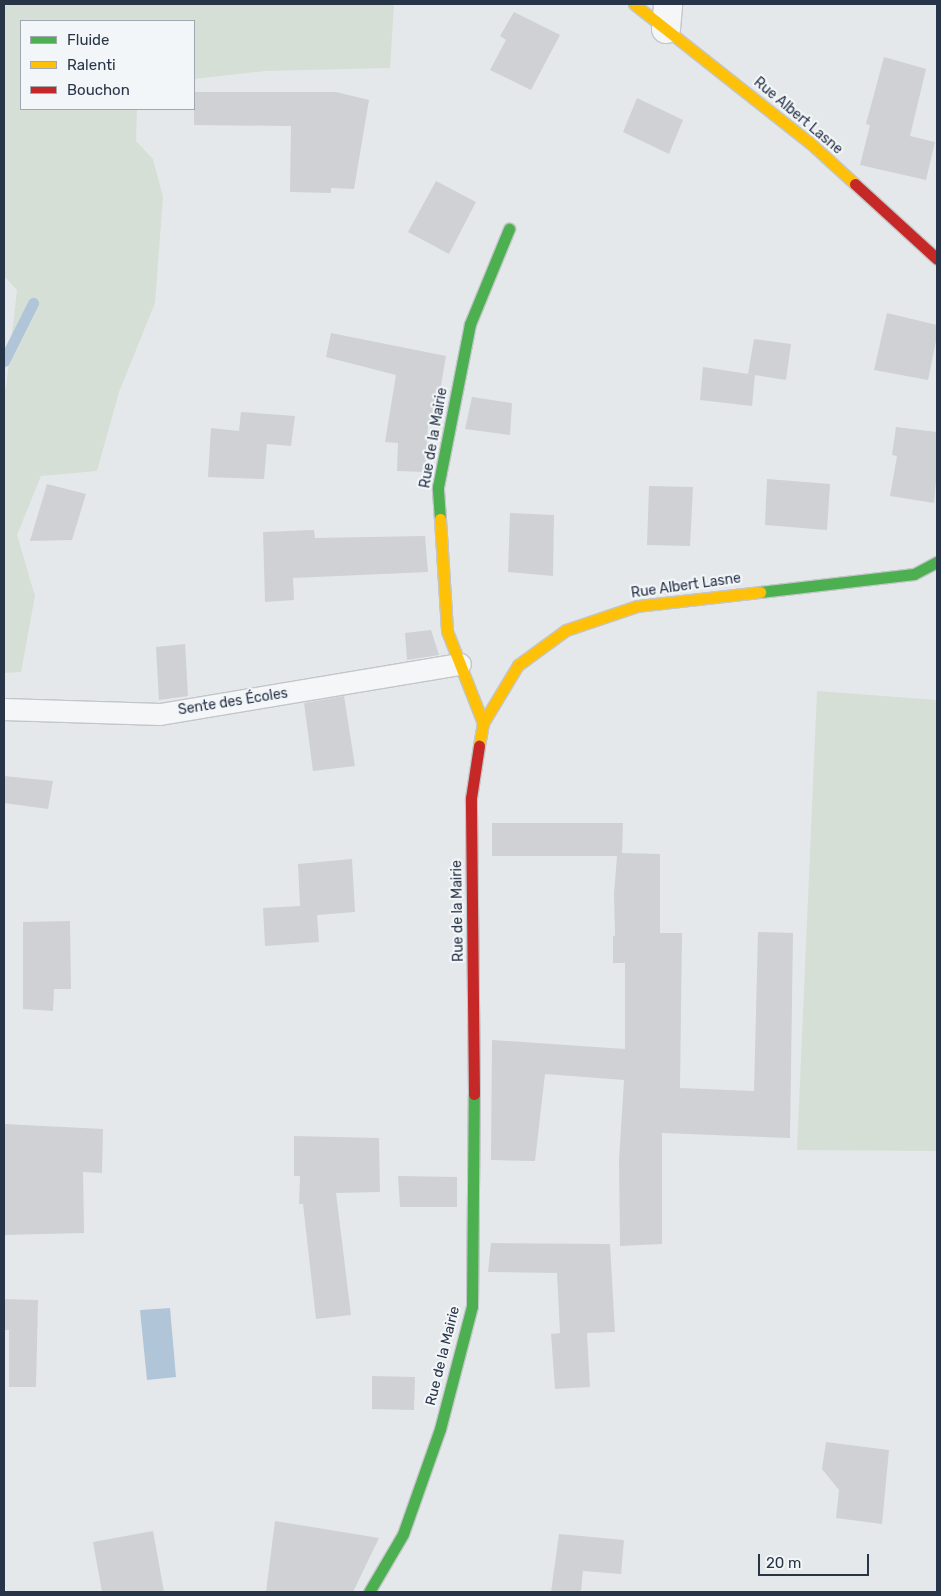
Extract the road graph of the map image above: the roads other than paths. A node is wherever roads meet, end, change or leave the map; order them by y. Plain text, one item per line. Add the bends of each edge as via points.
1 (634, 4) edge
2 (667, 16) edge
3 (509, 229) dead end
4 (937, 259) edge
5 (937, 562) edge
6 (460, 664) junction
7 (4, 709) edge
8 (483, 723) junction
9 (369, 1592) edge

1 - 2 street, Rue Albert Lasne
2 - 4 street, Rue Albert Lasne
3 - 6 street, Rue de la Mairie via 470,324 438,487 447,631
5 - 8 street, Rue Albert Lasne via 914,574 637,606 566,630 518,665
6 - 7 lane, Sente des Écoles via 160,714
6 - 8 street, Rue de la Mairie
8 - 9 street, Rue de la Mairie via 471,798 474,1029 472,1306 440,1429 403,1534

